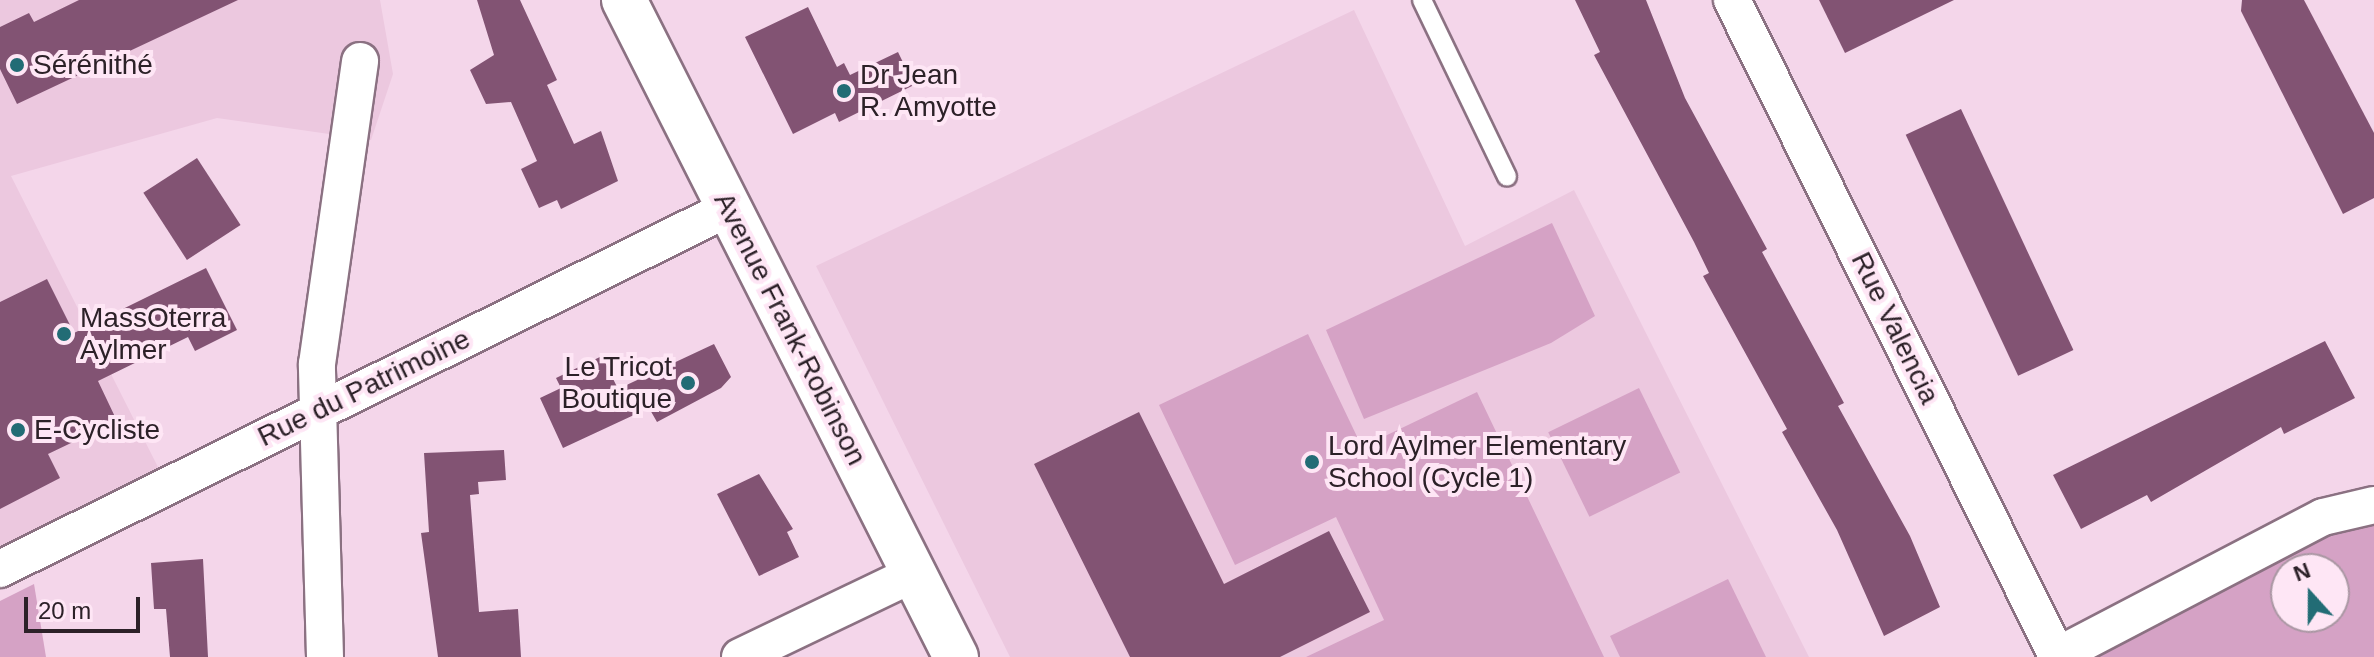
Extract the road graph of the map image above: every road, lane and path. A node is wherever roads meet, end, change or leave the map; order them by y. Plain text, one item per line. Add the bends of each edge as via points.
1 (624, 0) edge
2 (1422, 0) edge
3 (1732, 0) edge
4 (360, 61) dead end
5 (1507, 177) dead end
6 (729, 208) junction
7 (315, 412) junction
8 (2374, 505) edge
9 (0, 569) edge
10 (913, 574) junction
11 (325, 657) edge
12 (740, 657) edge
13 (956, 657) edge
14 (2056, 657) edge

1 - 6 main road, Avenue Frank-Robinson
2 - 5 lane
3 - 14 street, Rue Valencia
4 - 7 street via 322,300
6 - 7 street, Rue du Patrimoine
6 - 10 main road, Avenue Frank-Robinson
7 - 9 street, Rue du Patrimoine
7 - 11 street
8 - 14 street via 2323,517
10 - 12 street
10 - 13 main road, Avenue Frank-Robinson

